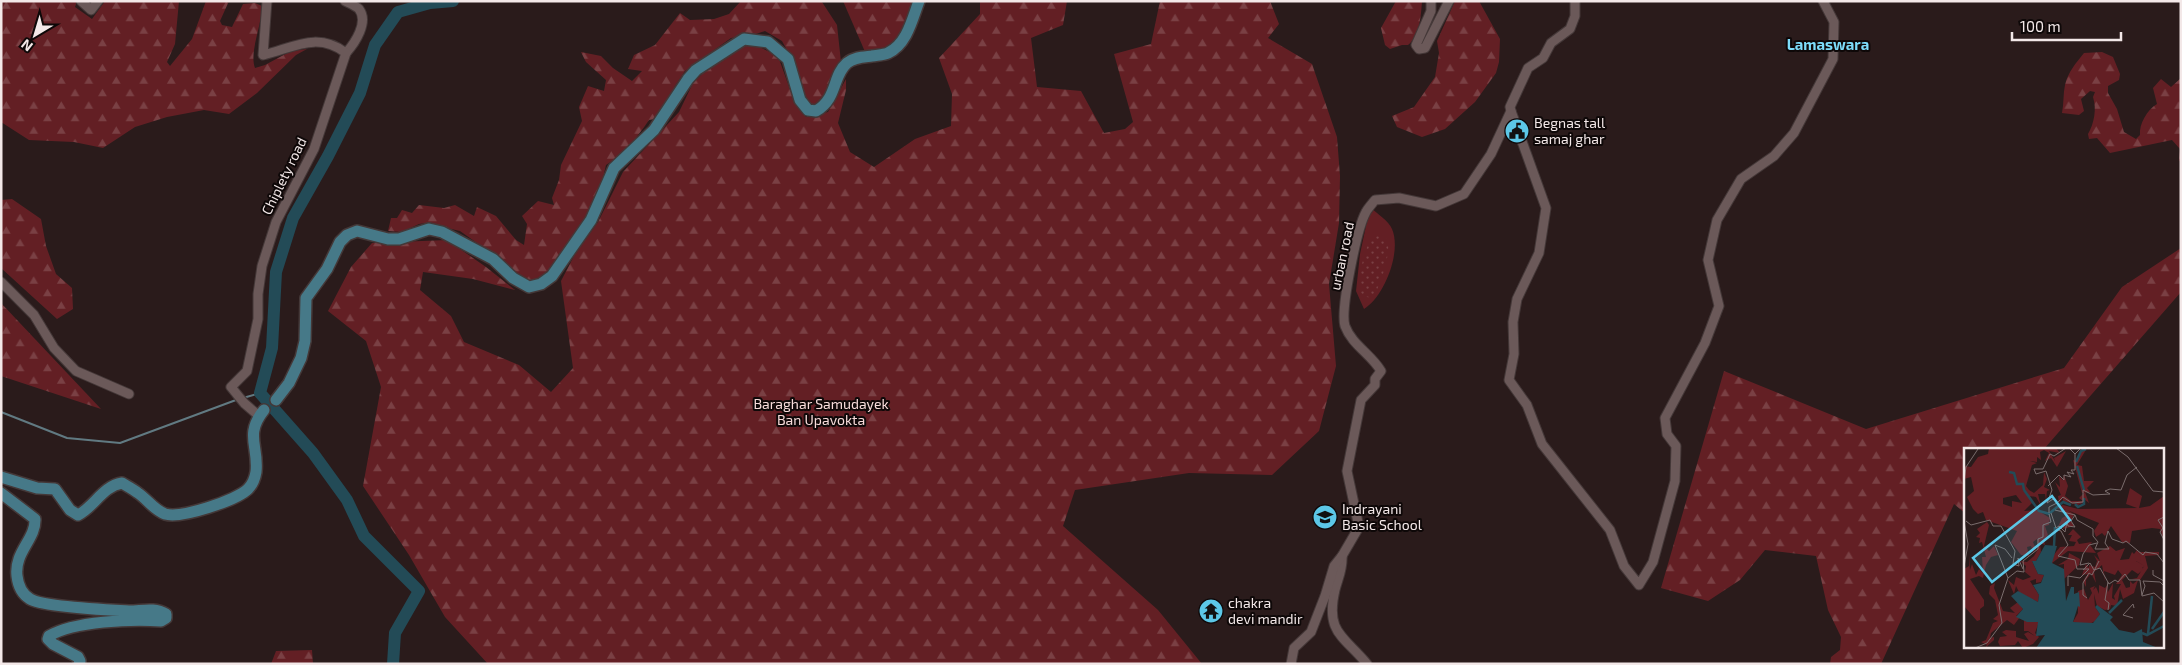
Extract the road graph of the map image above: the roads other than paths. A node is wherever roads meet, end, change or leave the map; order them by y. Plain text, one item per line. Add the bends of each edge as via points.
1 (81, 1) edge
2 (98, 1) edge
3 (267, 1) edge
4 (345, 1) edge
5 (919, 1) edge
6 (1431, 1) edge
7 (1449, 1) edge
8 (1575, 1) edge
9 (1823, 1) edge
10 (346, 53) junction
11 (1511, 110) junction
12 (1, 282) edge
13 (129, 394) dead end
14 (276, 400) joint
15 (262, 413) junction
16 (1, 477) edge
17 (1, 493) edge
18 (1342, 556) junction
19 (79, 664) edge
20 (1291, 664) edge
21 (1367, 664) edge

1 - 2 street via 91,10
3 - 10 street via 263,55 295,43 319,42 336,45
4 - 10 street, Chiplety road via 358,8 362,16 360,32
5 - 14 main road via 903,40 887,54 847,62 825,106 816,111 808,110 800,100 788,59 768,42 744,39 696,70 654,130 614,168 591,220 552,276 542,284 529,287 493,259 442,232 429,229 399,239 357,231 347,235 306,298 305,341 301,358 290,383
6 - 7 street via 1416,45 1419,49 1425,48
8 - 11 street, urban road via 1575,16 1570,29 1550,44 1543,58 1528,68
9 - 11 street via 1834,22 1833,60 1794,133 1774,156 1741,179 1717,220 1708,260 1719,306 1705,343 1665,418 1667,434 1676,446 1675,480 1653,562 1638,585 1624,566 1610,530 1542,444 1527,405 1509,380 1514,354 1512,322 1517,299 1539,253 1546,208
10 - 15 street, Chiplety road via 314,149 276,222 262,266 258,319 247,371 231,387 244,403
11 - 18 street, urban road via 1490,154 1464,194 1436,206 1399,198 1375,200 1365,213 1351,266 1345,325 1357,346 1373,359 1381,371 1375,385 1361,400 1355,426 1347,471 1359,527
12 - 13 street via 34,315 54,348 76,371
14 - 15 street
15 - 16 main road via 253,429 256,471 249,488 217,504 178,515 158,510 138,492 122,484 107,489 78,515 70,510 55,489 37,488
17 - 19 main road via 35,519 34,529 18,557 16,571 26,596 57,605 166,614 161,621 97,624 49,636 53,644 78,657
18 - 20 street via 1334,566 1311,632 1294,648
18 - 21 street via 1343,565 1332,608 1333,624 1344,641

